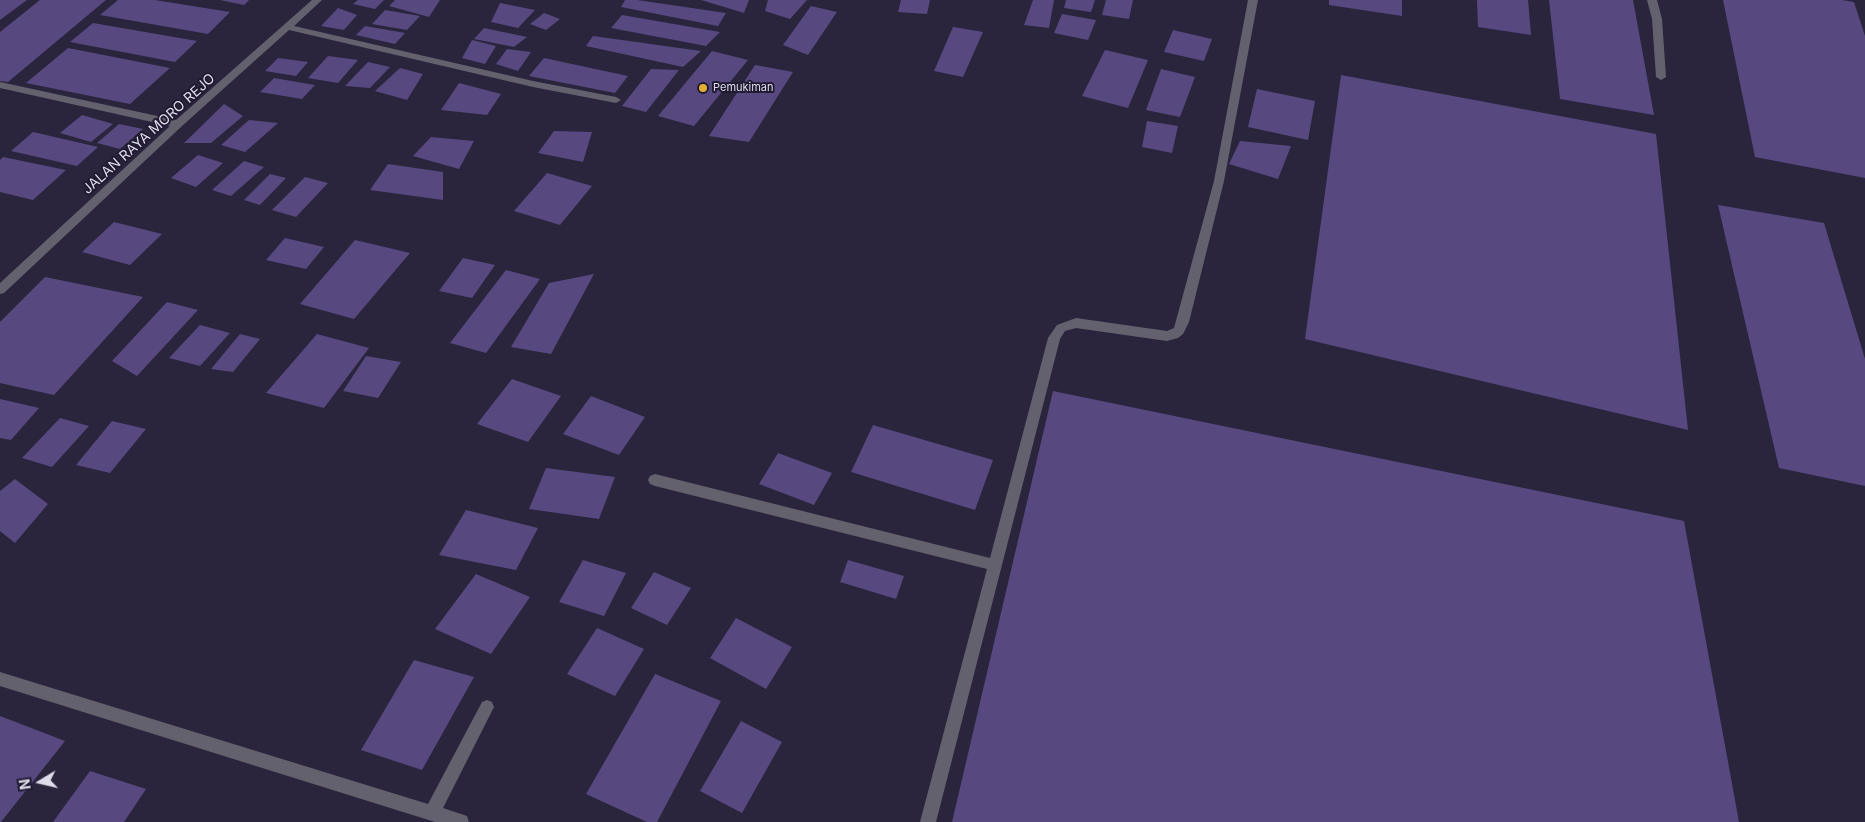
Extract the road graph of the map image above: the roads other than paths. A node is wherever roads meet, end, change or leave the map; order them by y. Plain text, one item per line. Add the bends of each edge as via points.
1 (317, 0) edge
2 (1253, 0) edge
3 (1652, 0) edge
4 (287, 27) junction
5 (1661, 77) dead end
6 (0, 85) edge
7 (616, 100) dead end
8 (178, 124) junction
9 (0, 290) edge
10 (655, 480) dead end
11 (995, 565) junction
12 (0, 679) edge
13 (487, 707) dead end
14 (432, 813) junction
15 (461, 822) edge
16 (928, 822) edge

1 - 4 street, JALAN RAYA MORO REJO
2 - 11 street via 1219,181 1179,331 1174,336 1167,336 1076,323 1061,328 1054,338
3 - 5 street via 1657,18
4 - 7 street
4 - 8 street, JALAN RAYA MORO REJO
6 - 8 street
8 - 9 street, JALAN RAYA MORO REJO
10 - 11 street
11 - 16 street
12 - 14 street
13 - 14 street
14 - 15 street

